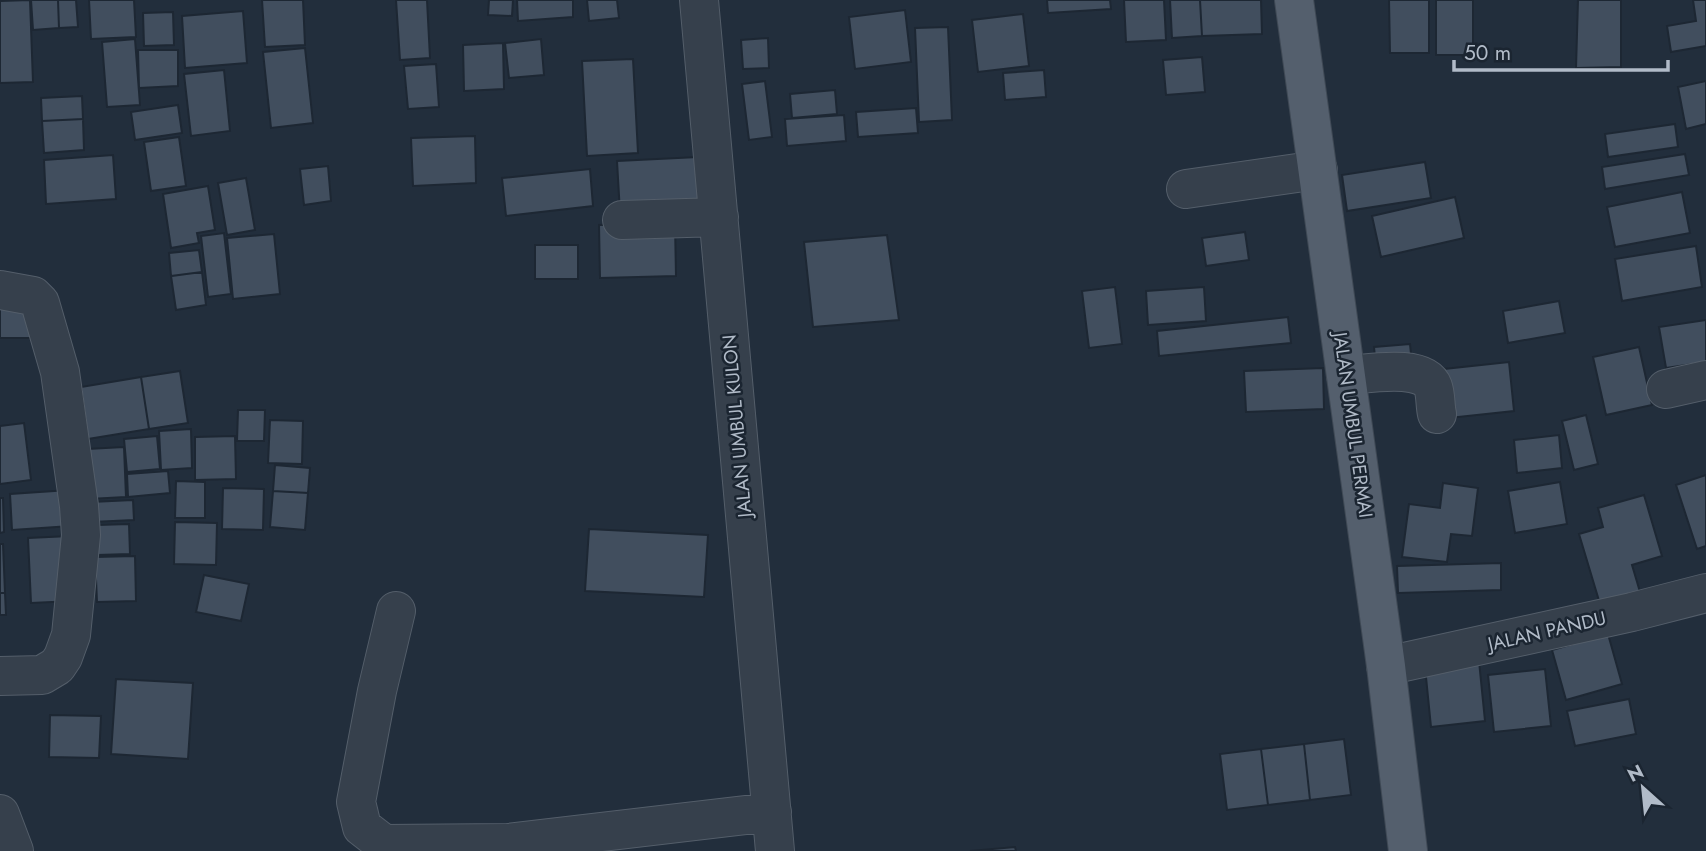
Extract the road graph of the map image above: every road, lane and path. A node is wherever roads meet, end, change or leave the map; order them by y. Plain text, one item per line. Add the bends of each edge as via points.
1 (699, 0) edge
2 (1294, 0) edge
3 (1318, 170) junction
4 (1186, 189) dead end
5 (719, 217) junction
6 (622, 220) dead end
7 (0, 289) edge
8 (1346, 375) junction
9 (1706, 380) edge
10 (1666, 389) dead end
11 (1437, 414) dead end
12 (1706, 593) edge
13 (396, 611) dead end
14 (1387, 666) junction
15 (0, 676) edge
16 (772, 812) junction
17 (0, 814) edge
18 (14, 851) edge
19 (775, 851) edge
20 (1408, 851) edge

1 - 5 street, JALAN UMBUL KULON
2 - 3 main road, JALAN UMBUL PERMAI
3 - 4 street
3 - 8 main road, JALAN UMBUL PERMAI
5 - 6 street
5 - 16 street, JALAN UMBUL KULON
7 - 15 street via 33,296 40,303 60,372 80,535 71,635 63,657 42,675
8 - 11 street via 1412,372 1424,376 1433,386
8 - 14 main road, JALAN UMBUL PERMAI
9 - 10 street
12 - 14 street, JALAN PANDU
13 - 16 street via 356,802 362,827 384,844 508,843
14 - 20 main road, JALAN UMBUL PERMAI
16 - 19 street, JALAN UMBUL KULON
17 - 18 street

